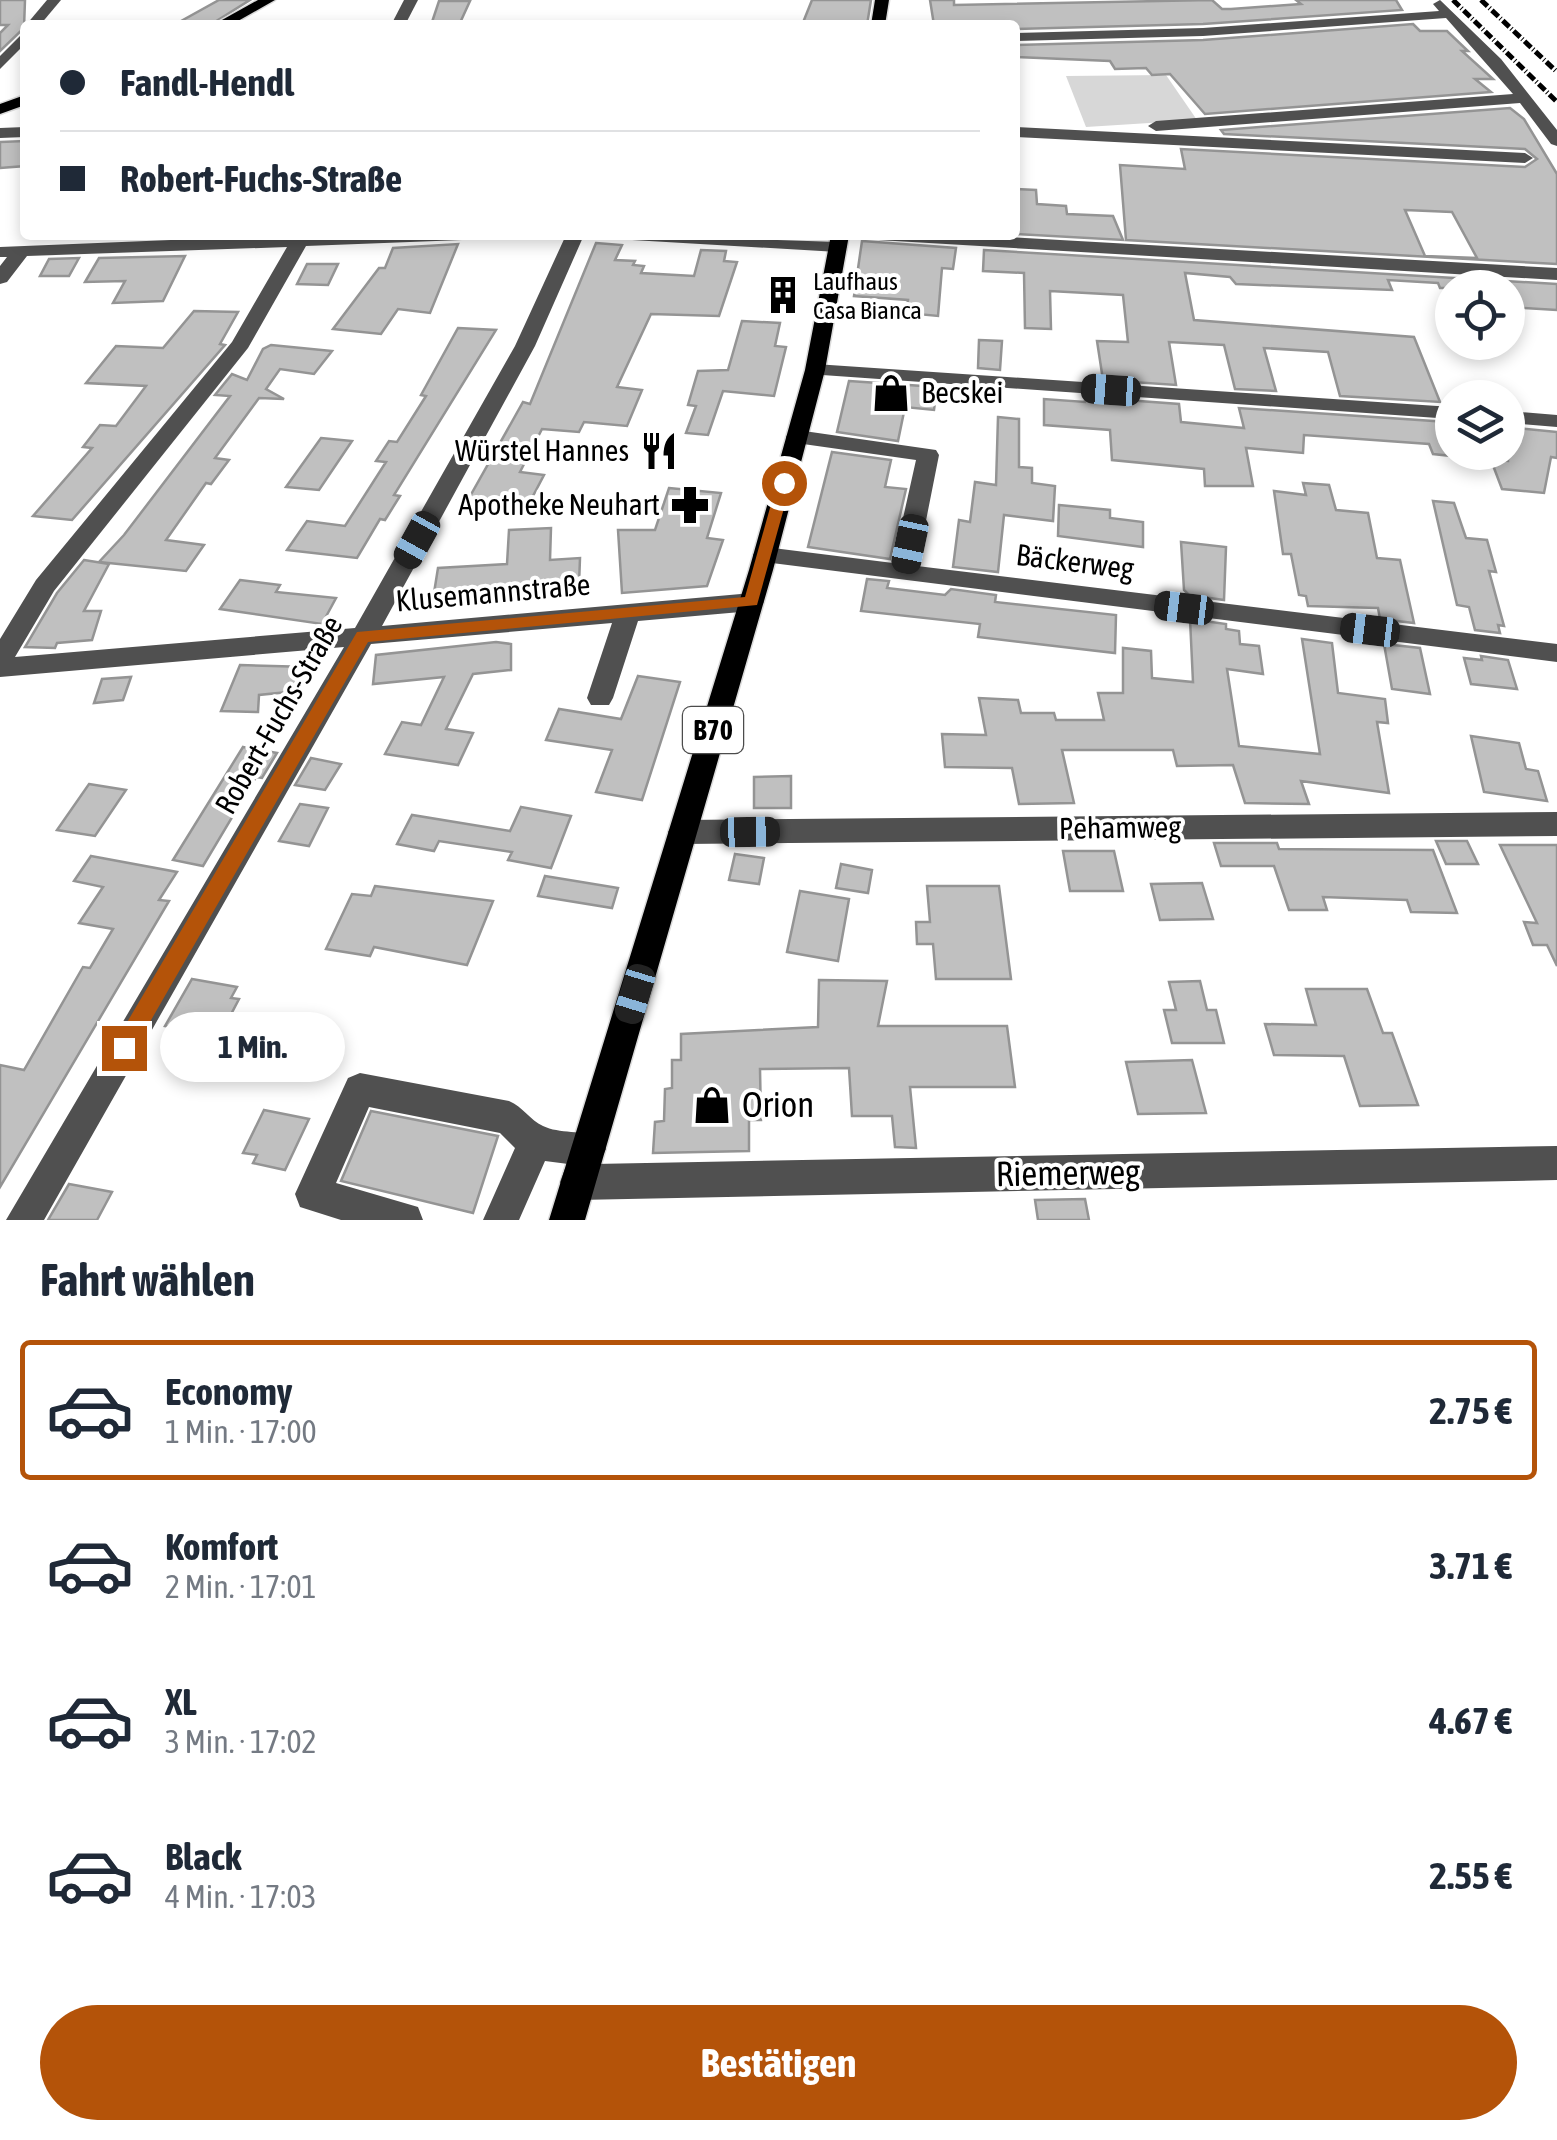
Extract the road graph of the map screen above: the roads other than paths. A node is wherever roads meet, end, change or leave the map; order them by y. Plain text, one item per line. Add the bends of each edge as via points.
1 (54, 0) edge
2 (268, 0) edge
3 (1437, 0) edge
4 (1451, 14) junction
5 (37, 20) edge
6 (230, 20) edge
7 (1020, 37) edge
8 (20, 41) edge
9 (0, 65) edge
10 (1524, 98) junction
11 (1020, 132) edge
12 (1052, 134) junction
13 (1557, 140) edge
14 (1526, 158) dead end
15 (242, 240) edge
16 (300, 240) edge
17 (573, 240) edge
18 (804, 240) edge
19 (965, 240) edge
20 (839, 241) edge
21 (22, 251) junction
22 (0, 252) edge
23 (1557, 274) edge
24 (0, 278) edge
25 (815, 370) junction
26 (1435, 412) edge
27 (1525, 418) edge
28 (1557, 421) edge
29 (798, 437) junction
30 (765, 555) junction
31 (903, 573) junction
32 (752, 602) junction
33 (627, 616) junction
34 (363, 636) junction
35 (1557, 653) edge
36 (0, 664) edge
37 (0, 680) edge
38 (0, 688) edge
39 (600, 698) dead end
40 (1557, 824) edge
41 (683, 832) junction
42 (535, 1143) junction
43 (1557, 1163) edge
44 (583, 1166) junction
45 (24, 1220) edge
46 (405, 1220) edge
47 (500, 1220) edge
48 (567, 1220) edge

1 - 5 street
2 - 6 main road
3 - 4 street
4 - 7 street
4 - 10 street
8 - 9 street
10 - 12 street
10 - 13 street
11 - 12 street
12 - 14 street
15 - 21 street
16 - 36 street via 240,344 45,586
17 - 34 street, Robert-Fuchs-Straße via 525,346
18 - 20 street
19 - 23 street
20 - 25 main road, B70
21 - 22 street
21 - 24 street
25 - 26 street
25 - 29 main road, B70
27 - 28 street
29 - 30 main road, B70
29 - 31 street via 928,455
30 - 31 street, Bäckerweg
30 - 32 main road, B70
31 - 35 street, Bäckerweg
32 - 33 street, Klusemannstraße
32 - 41 main road, B70
33 - 34 street, Klusemannstraße
33 - 39 street
34 - 36 street, Klusemannstraße
34 - 45 street, Robert-Fuchs-Straße
37 - 38 street
40 - 41 street, Pehamweg
41 - 44 main road, B70
42 - 44 street, Riemerweg
42 - 46 street via 509,1118 360,1088 313,1194
42 - 47 street
43 - 44 street, Riemerweg
44 - 48 main road, B70

